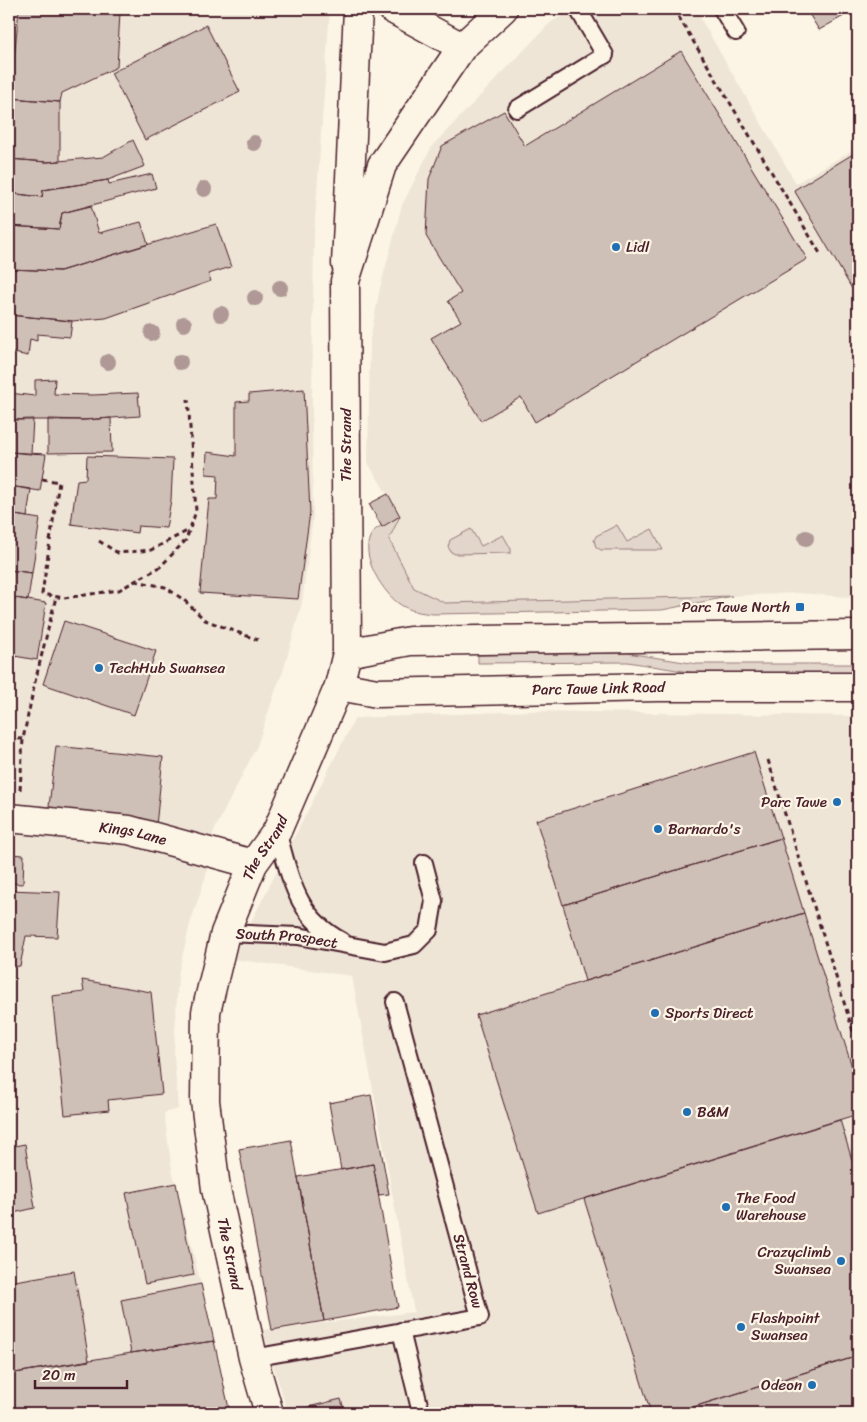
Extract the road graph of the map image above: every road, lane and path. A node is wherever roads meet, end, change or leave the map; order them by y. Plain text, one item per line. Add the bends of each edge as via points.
1 (358, 9) edge
2 (392, 9) edge
3 (503, 9) edge
4 (578, 9) edge
5 (674, 9) edge
6 (722, 9) edge
7 (736, 32) dead end
8 (462, 47) junction
9 (517, 109) dead end
10 (821, 255) dead end
11 (346, 281) junction
12 (188, 399) dead end
13 (42, 479) dead end
14 (190, 530) junction
15 (98, 541) dead end
16 (134, 581) junction
17 (56, 597) junction
18 (858, 635) edge
19 (258, 640) dead end
20 (347, 653) junction
21 (339, 686) junction
22 (858, 688) edge
23 (9, 738) edge
24 (23, 739) junction
25 (768, 760) dead end
26 (14, 818) edge
27 (277, 832) junction
28 (424, 863) dead end
29 (253, 864) junction
30 (224, 933) junction
31 (351, 945) junction
32 (395, 1002) dead end
33 (858, 1030) edge
34 (853, 1032) junction
35 (858, 1047) edge
36 (858, 1128) edge
37 (858, 1138) edge
38 (401, 1331) junction
39 (253, 1358) junction
40 (270, 1413) edge
41 (420, 1413) edge

1 - 11 street, The Strand
2 - 8 street
3 - 8 street, The Strand
4 - 9 lane via 605,55
5 - 10 path
6 - 7 lane
8 - 11 street, The Strand via 382,166
11 - 20 street, The Strand
12 - 14 path via 196,511
13 - 17 path via 59,482 42,594
14 - 15 path via 151,550 118,553
14 - 16 path via 186,540 160,567
16 - 17 path via 119,590
16 - 19 path via 165,587 205,620
17 - 24 path
18 - 20 street via 410,641
20 - 21 street, The Strand
21 - 22 street, Parc Tawe Link Road via 377,693 658,687
21 - 27 street, The Strand
23 - 24 path
24 - 26 path
25 - 34 path
26 - 29 street, Kings Lane via 129,830
27 - 29 street, The Strand
27 - 31 lane, South Prospect via 296,897 309,916 329,934
28 - 31 lane, South Prospect via 434,901 429,930 414,945 385,952
29 - 30 street, The Strand
30 - 31 lane, South Prospect via 298,936
30 - 39 street, The Strand via 206,1012 205,1101 216,1189
32 - 38 lane, Strand Row via 480,1317
33 - 34 path
34 - 35 path
36 - 37 path via 855,1128
38 - 39 lane, Strand Row
38 - 41 lane
39 - 40 street, The Strand

